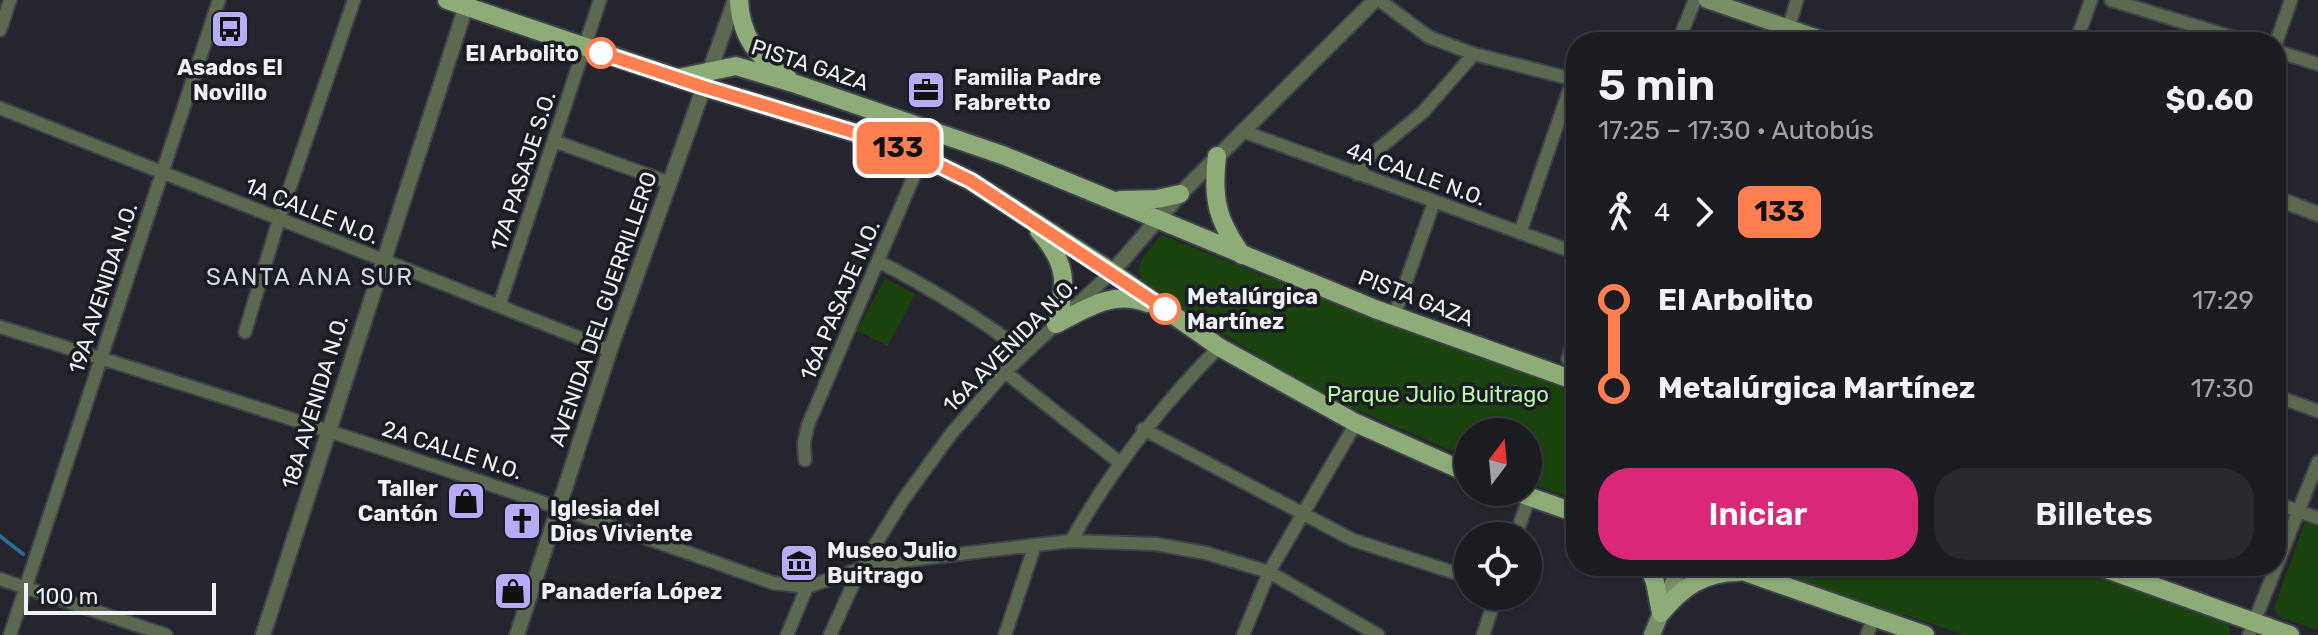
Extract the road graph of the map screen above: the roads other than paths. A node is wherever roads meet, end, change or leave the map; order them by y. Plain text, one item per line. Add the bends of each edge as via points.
1 (10, 0) edge
2 (219, 0) edge
3 (354, 0) edge
4 (600, 0) edge
5 (737, 0) edge
6 (1377, 0) edge
7 (1695, 0) edge
8 (1707, 0) edge
9 (1797, 0) edge
10 (2111, 0) edge
11 (2291, 0) edge
12 (2089, 1) edge
13 (460, 2) edge
14 (1789, 26) junction
15 (0, 30) edge
16 (1682, 32) edge
17 (1804, 32) edge
18 (2079, 32) edge
19 (2215, 32) edge
20 (2280, 32) edge
21 (584, 47) junction
22 (1474, 54) junction
23 (2286, 54) edge
24 (2318, 64) edge
25 (1566, 78) edge
26 (707, 79) junction
27 (796, 84) junction
28 (1566, 103) edge
29 (0, 108) edge
30 (1242, 131) junction
31 (554, 141) junction
32 (1217, 156) junction
33 (922, 157) junction
34 (162, 173) junction
35 (1357, 174) junction
36 (670, 183) junction
37 (1180, 194) junction
38 (1109, 200) junction
39 (1434, 202) junction
40 (2286, 202) edge
41 (2318, 214) edge
42 (1027, 217) junction
43 (279, 219) junction
44 (1157, 220) junction
45 (1520, 233) junction
46 (1566, 249) edge
47 (1242, 255) junction
48 (382, 260) junction
49 (878, 261) junction
50 (1112, 272) junction
51 (499, 306) junction
52 (1166, 310) junction
53 (1394, 316) junction
54 (1056, 324) junction
55 (0, 327) edge
56 (245, 332) dead end
57 (1219, 347) junction
58 (610, 350) junction
59 (1025, 353) junction
60 (101, 358) junction
61 (1005, 372) junction
62 (1566, 377) edge
63 (2286, 400) edge
64 (2318, 411) edge
65 (1356, 423) junction
66 (1143, 429) junction
67 (331, 430) junction
68 (805, 460) dead end
69 (1119, 462) junction
70 (2318, 462) edge
71 (1454, 467) edge
72 (1542, 501) edge
73 (559, 506) junction
74 (2286, 506) edge
75 (1566, 509) edge
76 (2300, 511) junction
77 (1303, 514) junction
78 (2318, 518) edge
79 (1071, 541) junction
80 (1035, 545) junction
81 (2286, 545) edge
82 (860, 569) junction
83 (1269, 572) junction
84 (1454, 572) edge
85 (1653, 576) edge
86 (1676, 576) edge
87 (1707, 576) edge
88 (1755, 576) edge
89 (2126, 576) edge
90 (2152, 576) edge
91 (2274, 576) edge
92 (0, 579) edge
93 (2149, 584) junction
94 (807, 587) junction
95 (25, 588) junction
96 (1491, 610) edge
97 (1661, 613) junction
98 (1871, 626) edge
99 (2252, 629) edge
100 (10, 635) edge
101 (166, 635) edge
102 (263, 635) edge
103 (517, 635) edge
104 (787, 635) edge
105 (830, 635) edge
106 (1005, 635) edge
107 (1243, 635) edge
108 (1378, 635) edge
109 (1483, 635) edge
110 (1652, 635) edge
111 (1925, 635) edge
112 (2290, 635) edge

1 - 15 street
2 - 34 street, 19A AVENIDA N.O.
3 - 43 street
4 - 21 street, 17A PASAJE S.O.
5 - 26 street, AVENIDA DEL GUERRILLERO
5 - 27 main road via 750,42
6 - 22 street via 1429,37
6 - 30 street
7 - 16 street
8 - 14 main road
9 - 14 street
10 - 19 street
11 - 20 street
12 - 18 street
13 - 21 main road
13 - 48 street, 18A AVENIDA N.O. via 410,182
14 - 17 main road
21 - 26 main road, PISTA GAZA via 678,78
21 - 31 street, 17A PASAJE S.O.
22 - 25 street
22 - 35 street
23 - 24 street
26 - 27 main road, PISTA GAZA via 736,66
26 - 33 main road
26 - 36 street, AVENIDA DEL GUERRILLERO
27 - 38 main road, PISTA GAZA via 1005,156
28 - 45 street
29 - 34 street, 1A CALLE N.O.
30 - 32 street
30 - 35 street, 4A CALLE N.O.
31 - 36 street
31 - 51 street, 17A PASAJE S.O.
32 - 37 street
32 - 47 main road via 1218,214
33 - 42 main road
33 - 49 street, 16A PASAJE N.O.
34 - 43 street, 1A CALLE N.O.
34 - 60 street, 19A AVENIDA N.O.
35 - 39 street, 4A CALLE N.O.
36 - 58 street, AVENIDA DEL GUERRILLERO
37 - 38 main road
37 - 44 street
38 - 44 main road, PISTA GAZA
39 - 45 street, 4A CALLE N.O.
39 - 53 street
40 - 41 street
42 - 50 main road
42 - 54 main road via 1062,269
43 - 48 street, 1A CALLE N.O.
43 - 56 street
44 - 47 main road, PISTA GAZA
44 - 50 street
45 - 46 street, 4A CALLE N.O.
47 - 53 main road, PISTA GAZA
48 - 51 street, 1A CALLE N.O.
48 - 67 street, 18A AVENIDA N.O.
49 - 59 street via 979,318
49 - 68 street, 16A PASAJE N.O. via 808,425
50 - 52 main road
50 - 54 street, 16A AVENIDA N.O.
51 - 58 street, 1A CALLE N.O.
52 - 54 main road via 1115,298
52 - 57 main road
53 - 62 main road, PISTA GAZA
54 - 59 street, 16A AVENIDA N.O.
55 - 60 street, 2A CALLE N.O.
57 - 65 main road
57 - 66 street
58 - 73 street, AVENIDA DEL GUERRILLERO
59 - 61 street, 16A AVENIDA N.O.
60 - 67 street, 2A CALLE N.O.
60 - 95 street, 19A AVENIDA N.O.
61 - 69 street
61 - 82 street, 16A AVENIDA N.O. via 951,434
63 - 64 street
65 - 71 main road
65 - 77 street
66 - 69 street
66 - 77 street
67 - 73 street, 2A CALLE N.O.
67 - 102 street, 18A AVENIDA N.O.
69 - 79 street
70 - 76 street
72 - 75 main road
73 - 94 street, 2A CALLE N.O. via 773,583
73 - 103 street, AVENIDA DEL GUERRILLERO
74 - 76 street
76 - 78 street
76 - 81 street
77 - 83 street
77 - 84 street via 1353,540
79 - 80 street, 2A CALLE N.O.
79 - 83 street, 2A CALLE N.O. via 1155,544
80 - 82 street, 2A CALLE N.O.
80 - 106 street
82 - 94 street, 2A CALLE N.O.
82 - 105 street, 16A AVENIDA N.O.
83 - 107 street
83 - 108 street
85 - 97 main road
86 - 97 main road
87 - 97 main road via 1683,589
88 - 98 main road
89 - 93 main road
90 - 93 street
91 - 99 street
92 - 95 street
93 - 99 main road
94 - 104 street
95 - 100 street, 19A AVENIDA N.O.
95 - 101 street
96 - 109 street
97 - 110 main road
98 - 111 main road
99 - 112 main road

